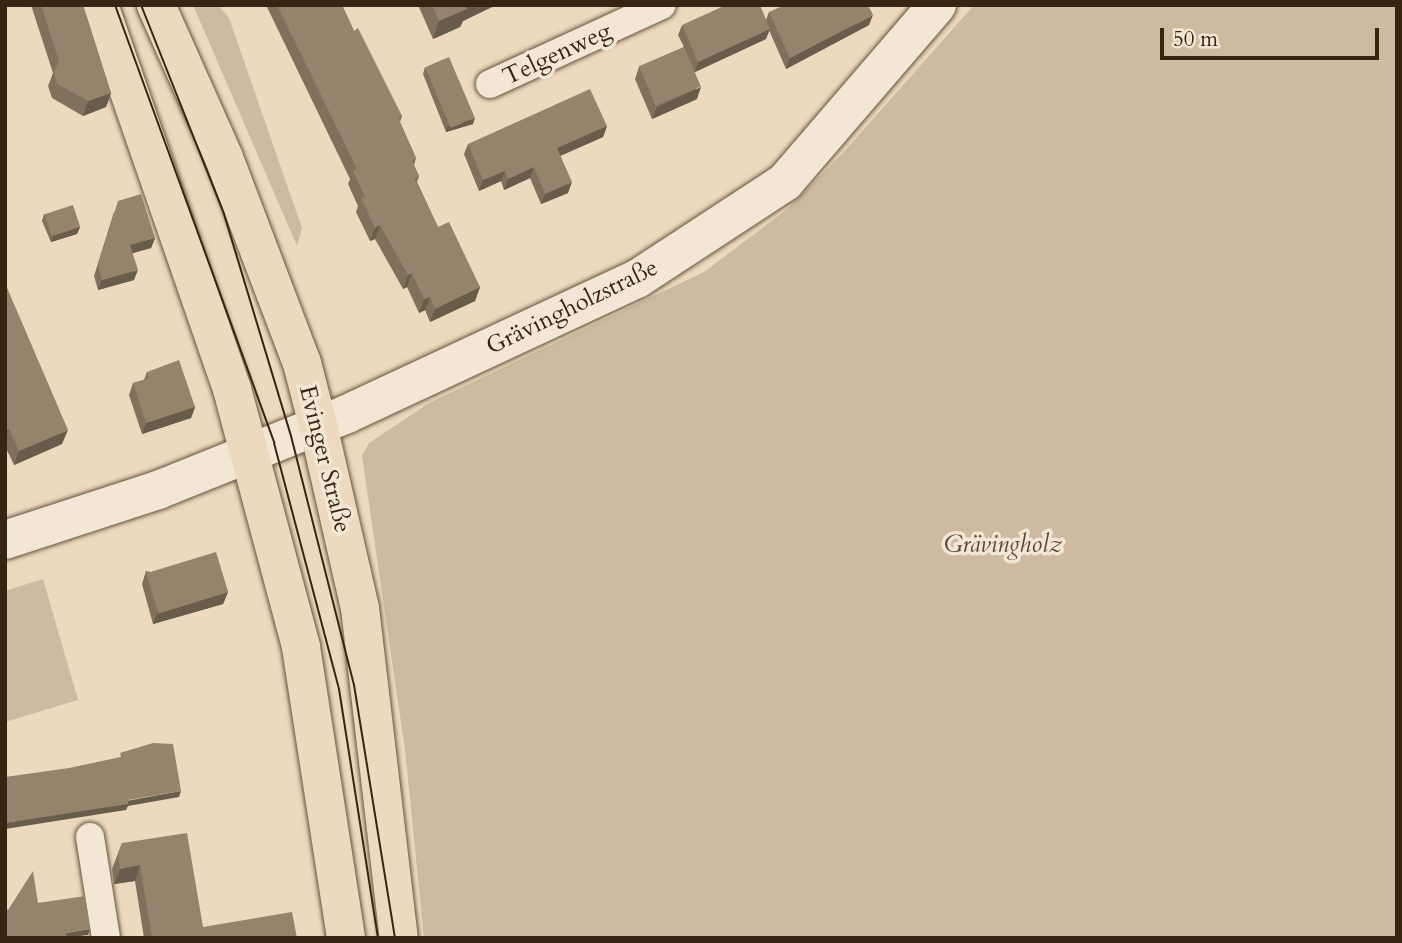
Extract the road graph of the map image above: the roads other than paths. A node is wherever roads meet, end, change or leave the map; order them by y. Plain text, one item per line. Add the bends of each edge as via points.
1 (99, 5) edge
2 (156, 5) edge
3 (662, 5) edge
4 (937, 5) edge
5 (490, 84) dead end
6 (318, 425) junction
7 (250, 453) junction
8 (5, 540) edge
9 (90, 836) dead end
10 (106, 938) edge
11 (346, 938) edge
12 (399, 938) edge

1 - 7 main road via 169,200
2 - 6 main road, Evinger Straße via 224,158 302,363
3 - 5 street, Telgenweg
4 - 6 main road, Grävingholzstraße via 785,182 738,215 637,279
6 - 7 main road, Grävingholzstraße
6 - 12 main road, Evinger Straße via 360,608
7 - 8 main road, Grävingholzstraße via 69,522
7 - 11 main road via 301,647
9 - 10 street

